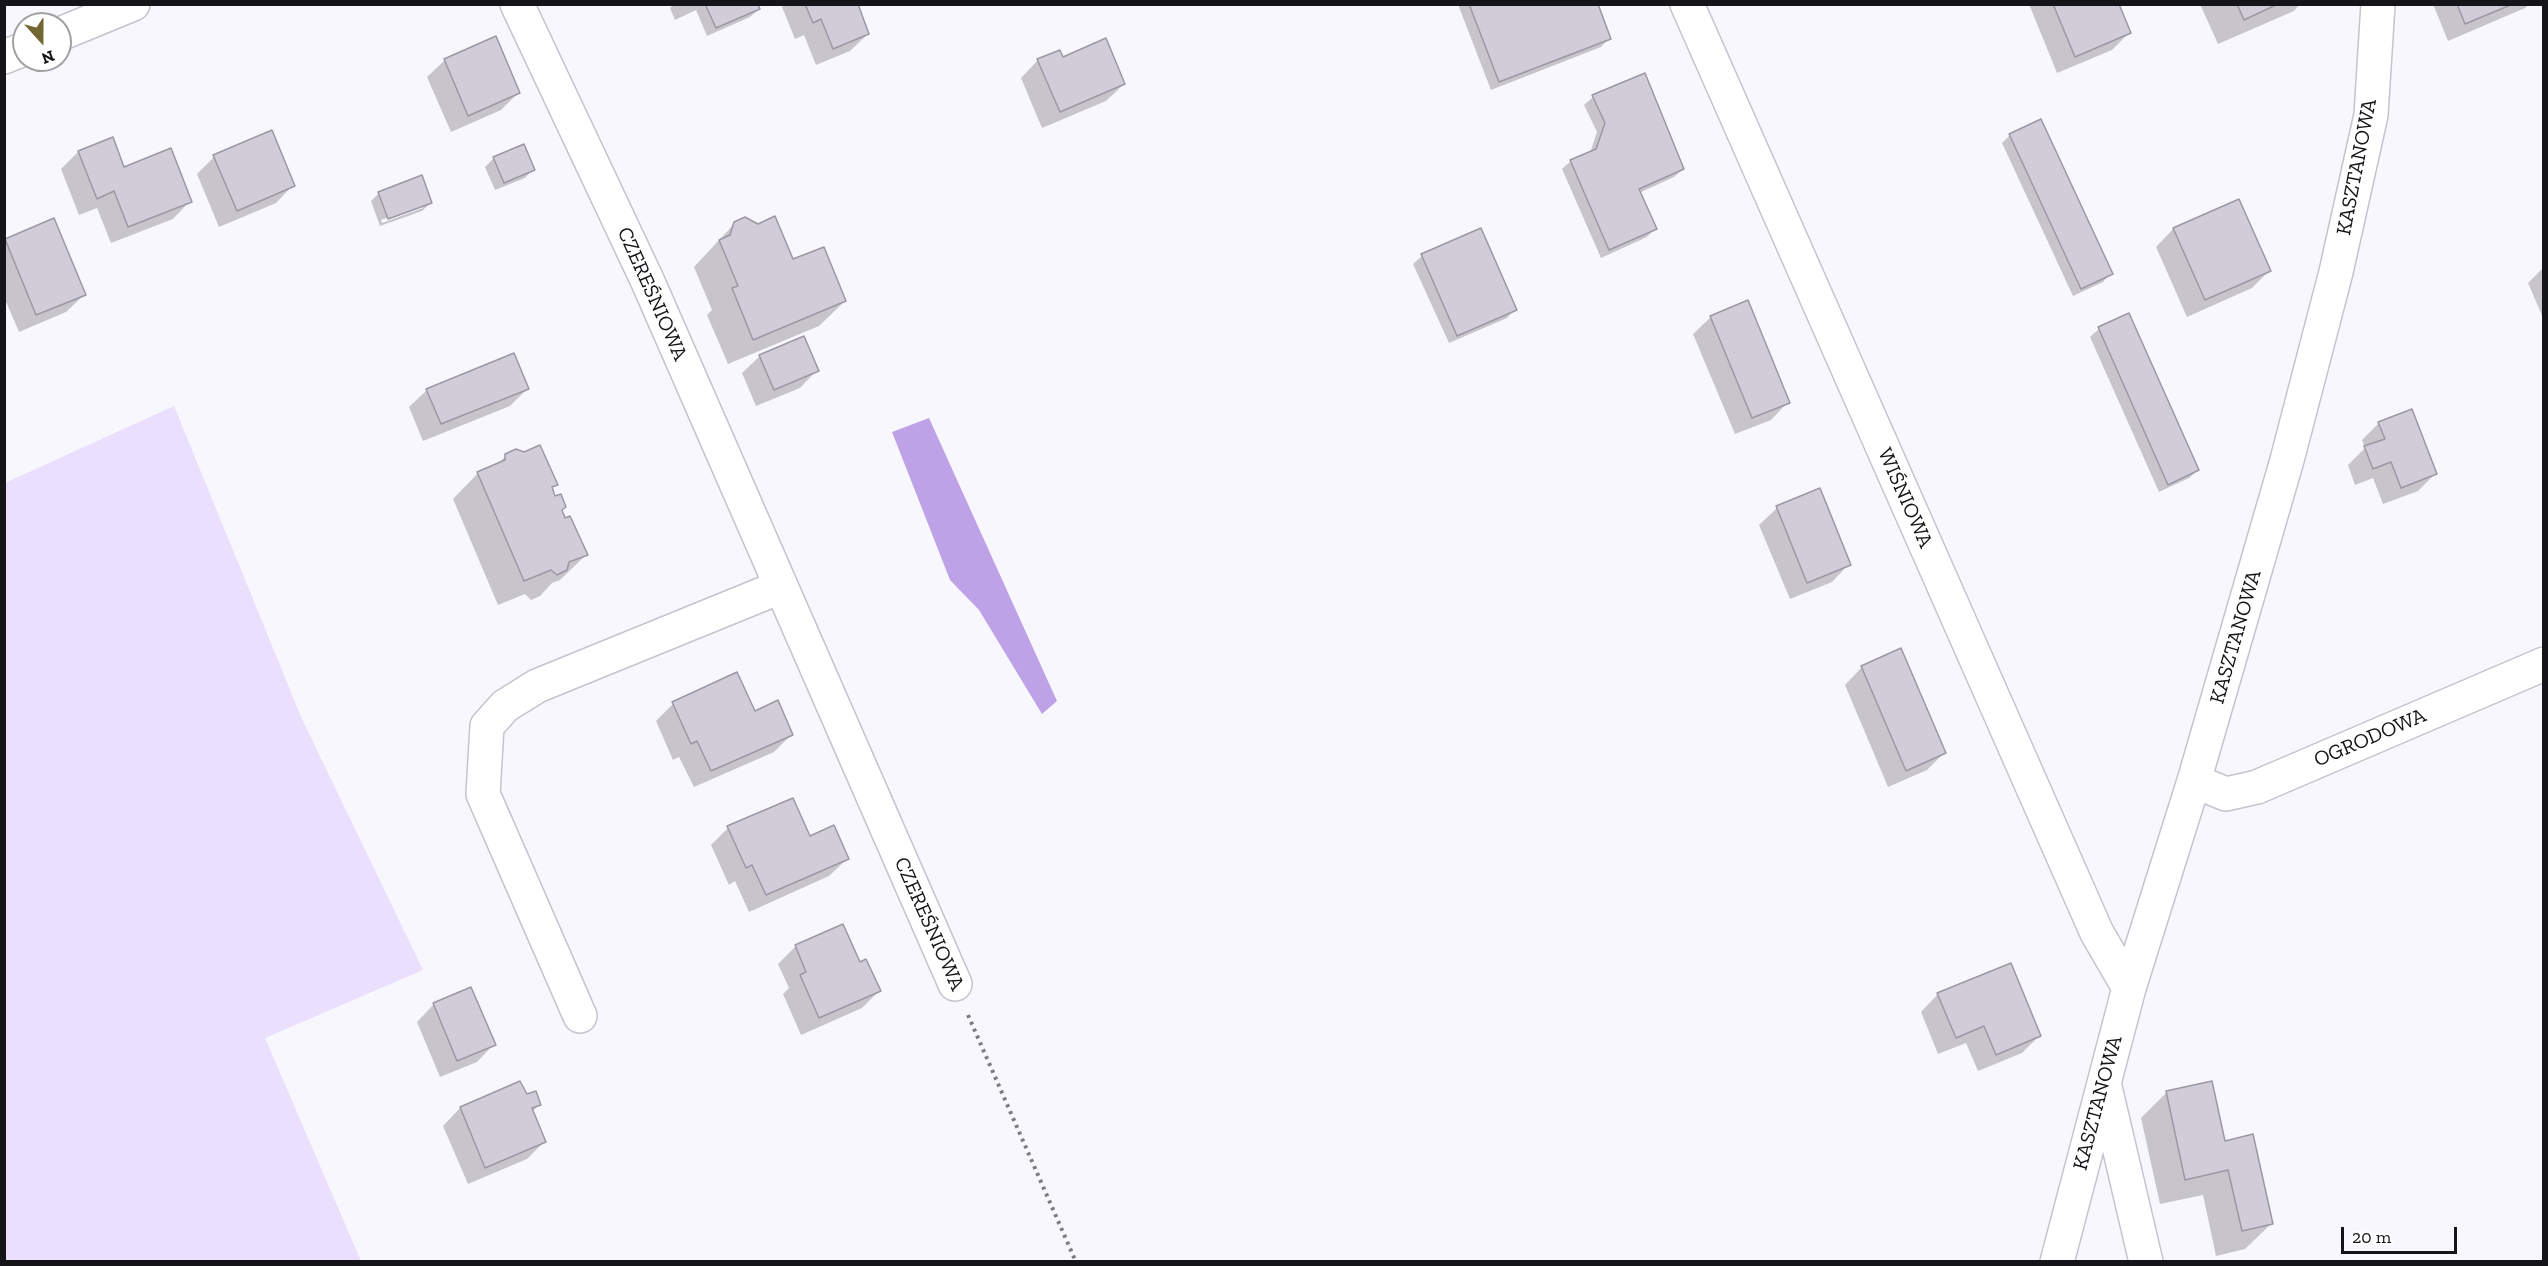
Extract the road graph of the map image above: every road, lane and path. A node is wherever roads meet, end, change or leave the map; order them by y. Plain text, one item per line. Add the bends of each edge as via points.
1 (133, 4) edge
2 (517, 4) edge
3 (1687, 4) edge
4 (2378, 4) edge
5 (72, 29) edge
6 (780, 587) junction
7 (2544, 664) edge
8 (2194, 781) junction
9 (955, 984) joint
10 (2128, 988) junction
11 (580, 1016) dead end
12 (2103, 1083) junction
13 (1076, 1262) edge
14 (2057, 1262) edge
15 (2146, 1262) edge

1 - 5 street
2 - 6 street, CZEREŚNIOWA via 648,282
3 - 10 street, WIŚNIOWA via 2097,933
4 - 8 street, KASZTANOWA via 2370,115 2336,272 2287,460
6 - 9 street, CZEREŚNIOWA
6 - 11 street via 537,686 505,706 487,726 483,794
7 - 8 street, OGRODOWA via 2257,787 2226,794
8 - 10 street, KASZTANOWA
9 - 13 path, CZEREŚNIOWA
10 - 12 street, KASZTANOWA
12 - 14 street, KASZTANOWA
12 - 15 street

